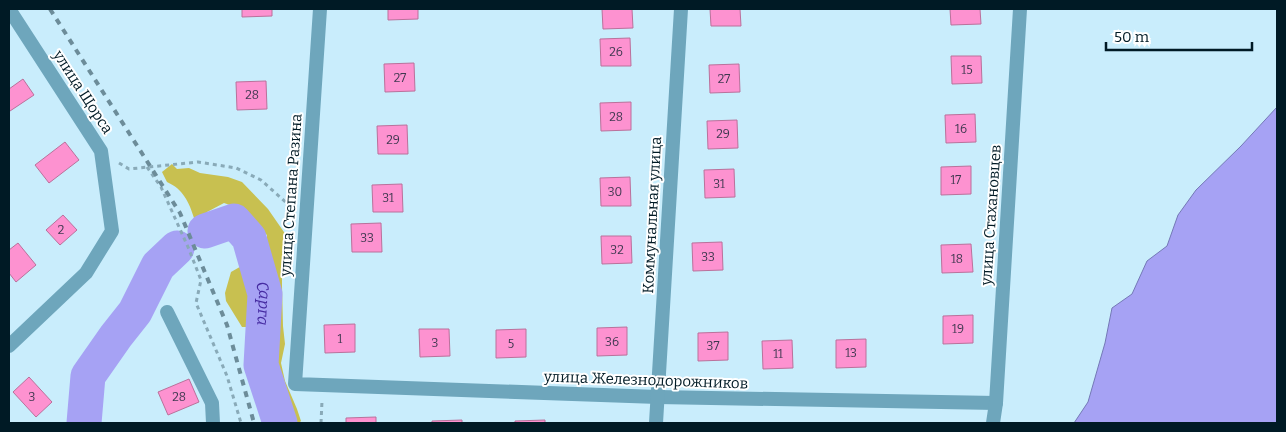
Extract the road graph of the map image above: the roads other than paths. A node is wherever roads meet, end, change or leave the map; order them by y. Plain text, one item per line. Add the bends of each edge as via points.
1 (10, 9) edge
2 (320, 9) edge
3 (681, 9) edge
4 (1020, 9) edge
5 (167, 312) dead end
6 (9, 346) edge
7 (295, 384) joint
8 (658, 397) junction
9 (996, 403) junction
10 (213, 423) edge
11 (656, 423) edge
12 (993, 423) edge

1 - 6 street, улица Щорса via 101,151 112,231 86,273
2 - 7 street, улица Степана Разина
3 - 8 street, Коммунальная улица
4 - 9 street, улица Стахановцев
5 - 10 street via 212,403
7 - 8 street, улица Железнодорожников
8 - 9 street, улица Железнодорожников
8 - 11 street, Коммунальная улица
9 - 12 street, улица Стахановцев

